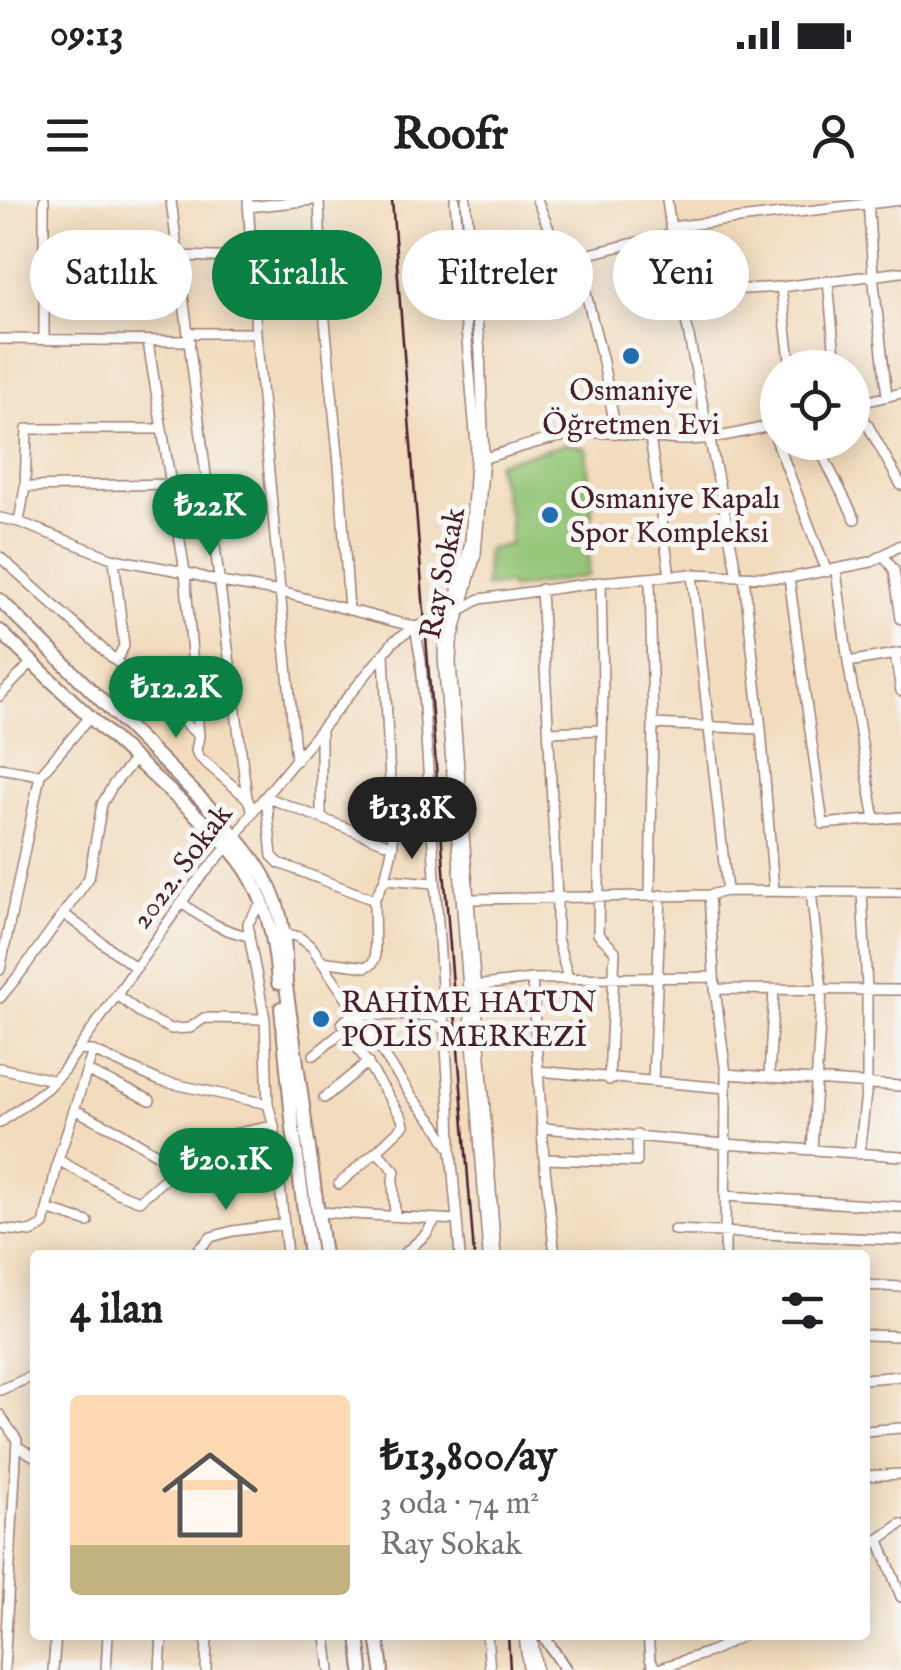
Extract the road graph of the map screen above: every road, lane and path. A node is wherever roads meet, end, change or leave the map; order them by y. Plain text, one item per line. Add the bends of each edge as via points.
1 (44, 200) edge
2 (171, 200) edge
3 (316, 200) edge
4 (455, 200) edge
5 (466, 200) edge
6 (537, 200) edge
7 (667, 200) edge
8 (901, 200) edge
9 (869, 202) edge
10 (248, 203) edge
11 (44, 230) edge
12 (175, 230) edge
13 (249, 230) edge
14 (463, 230) edge
15 (465, 230) edge
16 (549, 230) edge
17 (671, 230) joint
18 (901, 272) edge
19 (873, 274) junction
20 (828, 280) junction
21 (781, 287) junction
22 (749, 289) edge
23 (44, 320) edge
24 (187, 320) edge
25 (255, 320) edge
26 (476, 320) edge
27 (592, 320) edge
28 (685, 320) edge
29 (256, 333) junction
30 (190, 337) junction
31 (0, 339) edge
32 (44, 339) junction
33 (148, 342) junction
34 (789, 350) edge
35 (834, 350) edge
36 (901, 393) edge
37 (887, 396) junction
38 (870, 400) edge
39 (27, 417) dead end
40 (760, 428) edge
41 (27, 429) junction
42 (162, 429) junction
43 (616, 432) junction
44 (870, 432) edge
45 (650, 437) junction
46 (708, 438) junction
47 (479, 460) junction
48 (788, 460) edge
49 (825, 460) edge
50 (171, 484) junction
51 (901, 485) edge
52 (25, 487) junction
53 (0, 518) edge
54 (855, 518) dead end
55 (19, 522) junction
56 (901, 545) edge
57 (0, 556) edge
58 (884, 556) junction
59 (114, 559) junction
60 (832, 571) junction
61 (185, 572) junction
62 (692, 574) junction
63 (670, 576) junction
64 (741, 576) junction
65 (650, 578) junction
66 (790, 578) junction
67 (220, 582) junction
68 (601, 582) junction
69 (541, 589) junction
70 (281, 592) junction
71 (0, 600) edge
72 (349, 610) junction
73 (456, 612) junction
74 (901, 619) edge
75 (415, 627) junction
76 (0, 631) edge
77 (898, 653) edge
78 (384, 654) junction
79 (32, 662) junction
80 (116, 662) junction
81 (848, 662) junction
82 (901, 691) edge
83 (0, 696) edge
84 (89, 718) junction
85 (653, 724) junction
86 (708, 725) junction
87 (761, 729) junction
88 (600, 730) junction
89 (320, 731) junction
90 (549, 732) junction
91 (199, 736) junction
92 (135, 759) junction
93 (296, 761) junction
94 (0, 768) edge
95 (40, 775) junction
96 (266, 796) junction
97 (247, 798) junction
98 (254, 811) junction
99 (901, 817) edge
100 (322, 818) junction
101 (875, 820) junction
102 (231, 842) junction
103 (393, 846) junction
104 (385, 879) junction
105 (435, 883) junction
106 (0, 888) edge
107 (15, 891) junction
108 (774, 891) junction
109 (811, 891) junction
110 (727, 892) junction
111 (862, 892) junction
112 (901, 892) edge
113 (655, 895) junction
114 (709, 895) junction
115 (557, 897) junction
116 (600, 897) junction
117 (468, 898) junction
118 (374, 900) junction
119 (182, 903) junction
120 (257, 909) dead end
121 (64, 914) junction
122 (278, 932) junction
123 (249, 936) junction
124 (321, 961) junction
125 (136, 968) junction
126 (0, 970) edge
127 (714, 977) junction
128 (568, 978) junction
129 (658, 978) junction
130 (532, 979) junction
131 (613, 980) junction
132 (475, 986) junction
133 (715, 989) junction
134 (868, 989) junction
135 (774, 990) junction
136 (822, 990) junction
137 (901, 990) edge
138 (117, 995) junction
139 (0, 998) edge
140 (356, 1012) junction
141 (444, 1016) junction
142 (265, 1019) junction
143 (346, 1030) junction
144 (78, 1050) junction
145 (92, 1051) junction
146 (314, 1055) dead end
147 (368, 1062) junction
148 (0, 1068) edge
149 (86, 1072) junction
150 (538, 1072) junction
151 (726, 1074) junction
152 (769, 1076) junction
153 (52, 1080) junction
154 (609, 1080) junction
155 (653, 1080) junction
156 (816, 1080) junction
157 (867, 1085) junction
158 (901, 1086) edge
159 (726, 1088) junction
160 (324, 1098) dead end
161 (150, 1100) dead end
162 (268, 1104) junction
163 (76, 1110) junction
164 (0, 1123) edge
165 (274, 1126) junction
166 (543, 1128) junction
167 (637, 1135) junction
168 (725, 1144) junction
169 (380, 1149) junction
170 (451, 1150) junction
171 (812, 1150) junction
172 (858, 1154) junction
173 (901, 1156) edge
174 (544, 1158) junction
175 (58, 1160) junction
176 (178, 1167) junction
177 (339, 1184) dead end
178 (726, 1196) junction
179 (901, 1207) edge
180 (47, 1209) junction
181 (318, 1212) junction
182 (395, 1215) junction
183 (435, 1220) junction
184 (458, 1220) junction
185 (88, 1222) dead end
186 (284, 1224) junction
187 (0, 1229) edge
188 (674, 1230) dead end
189 (724, 1231) junction
190 (901, 1240) edge
191 (198, 1250) edge
192 (286, 1250) edge
193 (309, 1250) edge
194 (323, 1250) edge
195 (408, 1250) edge
196 (460, 1250) edge
197 (488, 1250) edge
198 (496, 1250) edge
199 (554, 1250) edge
200 (725, 1250) edge
201 (870, 1285) edge
202 (901, 1287) edge
203 (870, 1335) edge
204 (901, 1336) edge
205 (901, 1376) edge
206 (30, 1377) edge
207 (870, 1379) edge
208 (0, 1390) edge
209 (0, 1415) edge
210 (901, 1428) edge
211 (870, 1431) edge
212 (17, 1446) junction
213 (30, 1453) edge
214 (901, 1474) edge
215 (870, 1476) edge
216 (901, 1524) edge
217 (879, 1540) junction
218 (870, 1546) edge
219 (5, 1562) edge
220 (901, 1597) edge
221 (3, 1618) edge
222 (56, 1640) edge
223 (108, 1640) edge
224 (162, 1640) edge
225 (207, 1640) edge
226 (327, 1640) edge
227 (359, 1640) edge
228 (378, 1640) edge
229 (487, 1640) edge
230 (528, 1640) edge
231 (529, 1640) edge
232 (546, 1640) edge
233 (648, 1640) edge
234 (711, 1640) edge
235 (734, 1640) edge
236 (712, 1651) junction
237 (4, 1670) edge
238 (53, 1670) edge
239 (106, 1670) edge
240 (160, 1670) edge
241 (206, 1670) edge
242 (330, 1670) edge
243 (362, 1670) edge
244 (382, 1670) edge
245 (490, 1670) edge
246 (528, 1670) edge
247 (537, 1670) edge
248 (566, 1670) edge
249 (654, 1670) edge

1 - 11 street
2 - 12 street
3 - 10 street
3 - 72 street
4 - 14 street
5 - 15 street
6 - 16 street
7 - 17 street
8 - 9 street
9 - 17 street
9 - 19 street
10 - 13 street
18 - 19 street
19 - 20 street
19 - 37 street
20 - 21 street
20 - 35 street
21 - 22 street
21 - 34 street
23 - 32 street
24 - 30 street
25 - 29 street
26 - 47 street
27 - 43 street
28 - 46 street
29 - 30 street
29 - 70 street
30 - 33 street
30 - 67 street
31 - 32 street
32 - 33 street
33 - 42 street
36 - 37 street
37 - 38 street
39 - 41 street
40 - 46 street
41 - 42 street
41 - 52 street
42 - 50 street
43 - 45 street
43 - 47 street via 557,436
44 - 51 street
45 - 46 street
45 - 63 street
46 - 64 street
47 - 73 street
48 - 60 street
49 - 54 street
50 - 52 street
50 - 61 street
52 - 55 street
53 - 55 street
55 - 59 street
56 - 58 street
57 - 80 street
58 - 60 street
58 - 74 street via 894,570
59 - 61 street
59 - 80 street via 124,646
60 - 66 street
60 - 81 street
61 - 67 street
61 - 91 street
62 - 63 street
62 - 64 street
62 - 86 street
63 - 65 street
64 - 66 street
64 - 87 street
65 - 68 street
65 - 85 street
66 - 101 street via 823,824
67 - 70 street
67 - 97 street
68 - 69 street
68 - 88 street
69 - 73 street via 480,599
69 - 90 street
70 - 72 street
70 - 93 street
71 - 102 highway
72 - 75 street
73 - 75 street
73 - 117 street, Ray Sokak via 451,663
73 - 197 street via 443,656
75 - 78 street, 2022. Sokak
75 - 105 street
76 - 79 highway
77 - 81 street
77 - 82 street
78 - 89 street, 2022. Sokak
78 - 103 street
79 - 83 street
79 - 84 highway
80 - 91 street
81 - 101 street
84 - 92 highway
84 - 95 street
85 - 86 street
85 - 113 street
86 - 87 street
86 - 110 street
87 - 108 street
88 - 90 street
88 - 116 street
89 - 93 street, 2022. Sokak
89 - 100 street
90 - 115 street
91 - 97 street via 198,756
92 - 102 highway
92 - 121 street via 102,804 89,878
93 - 96 street, 2022. Sokak
94 - 95 street
95 - 107 street
96 - 98 street, 2022. Sokak
96 - 100 street
96 - 118 street via 272,856 279,864
97 - 98 street
98 - 102 street, 2022. Sokak
99 - 101 street
100 - 103 street
102 - 119 street, 2022. Sokak
102 - 122 highway via 262,874 277,906
103 - 104 street
104 - 105 street
104 - 118 street
105 - 141 street
106 - 107 street
107 - 126 street
108 - 109 street
108 - 110 street
109 - 111 street
109 - 136 street
110 - 114 street
111 - 112 street
111 - 134 street
113 - 114 street
113 - 116 street
113 - 129 street
114 - 127 street
115 - 116 street
115 - 117 street
115 - 128 street via 557,938
116 - 131 street via 598,934 615,951
117 - 132 street, Ray Sokak
118 - 124 street via 372,964
119 - 123 street via 227,932
119 - 125 street, 2022. Sokak
120 - 123 street
121 - 125 street
121 - 139 street
122 - 124 street via 305,940
122 - 181 highway
122 - 193 highway
123 - 142 street
124 - 140 street
125 - 138 street, 2022. Sokak
127 - 129 street
127 - 133 street
128 - 130 street
128 - 131 street
129 - 131 street
129 - 155 street
130 - 132 street
130 - 150 street
131 - 154 street
132 - 198 street, Ray Sokak
133 - 135 street
133 - 151 street
134 - 136 street
134 - 137 street
134 - 157 street
135 - 136 street
135 - 152 street
136 - 156 street
138 - 142 street via 171,1029 190,1028 204,1018
138 - 144 street, 2022. Sokak
140 - 141 street
140 - 143 street via 342,1023
140 - 170 street
141 - 170 street
142 - 162 street
143 - 146 street
143 - 147 street
144 - 145 street
144 - 153 street, 2022. Sokak
145 - 149 street
145 - 162 street via 160,1080
147 - 160 street
147 - 169 street via 404,1124
148 - 153 street
149 - 161 street
149 - 163 street
150 - 154 street
150 - 166 street
151 - 152 street
151 - 159 street
152 - 156 street
153 - 164 street, 2022. Sokak
154 - 155 street
155 - 159 street
156 - 157 street
156 - 171 street
157 - 158 street
157 - 172 street
159 - 168 street
162 - 165 street
163 - 175 street
163 - 176 street
165 - 176 street via 223,1136
165 - 186 street
166 - 167 street
166 - 174 street
167 - 168 street
167 - 174 street via 637,1162
168 - 171 street
168 - 178 street
169 - 177 street
169 - 182 street via 395,1171
170 - 184 street
171 - 172 street
172 - 173 street
174 - 199 street
175 - 176 street via 139,1201
175 - 180 street
178 - 179 street
178 - 189 street
180 - 185 street
180 - 187 street via 44,1226 31,1232
181 - 182 street
181 - 194 highway
182 - 183 street
183 - 184 street
183 - 195 street
184 - 196 street
186 - 191 street via 211,1237
186 - 192 street
188 - 189 street
189 - 190 street
189 - 200 street
201 - 202 street
203 - 204 street
205 - 207 street
206 - 208 street
209 - 212 street
210 - 211 street
212 - 213 street
212 - 219 street
214 - 215 street
216 - 217 street
217 - 218 street
217 - 220 street
219 - 221 street
221 - 237 street
222 - 238 street
223 - 239 street
224 - 240 street
225 - 241 street
226 - 242 street
227 - 243 highway
228 - 244 highway
229 - 245 street
230 - 246 street
231 - 247 street
232 - 248 main road
233 - 249 street
234 - 236 street
235 - 236 street
236 - 249 street

